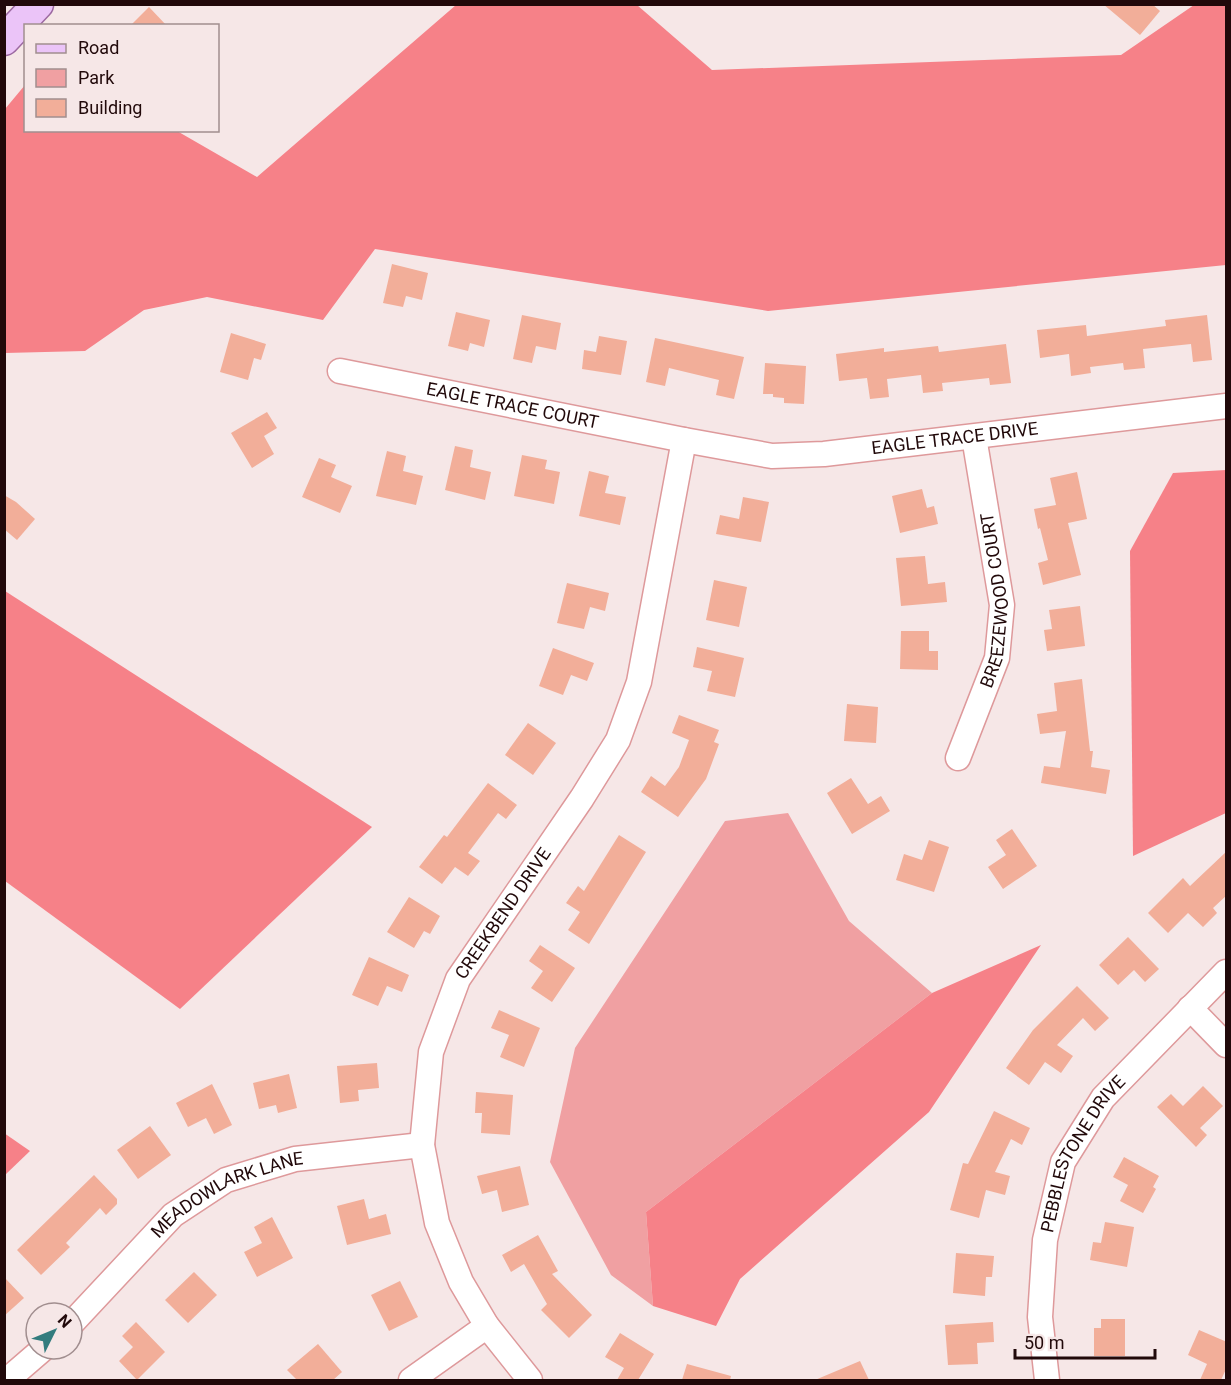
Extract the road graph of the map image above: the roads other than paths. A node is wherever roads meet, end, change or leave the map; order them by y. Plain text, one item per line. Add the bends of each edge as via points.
1 (38, 4) edge
2 (4, 40) edge
3 (340, 371) dead end
4 (1227, 406) edge
5 (974, 437) junction
6 (684, 440) junction
7 (958, 758) dead end
8 (1227, 972) edge
9 (1190, 1008) junction
10 (1227, 1045) edge
11 (422, 1146) junction
12 (84, 1310) edge
13 (487, 1326) junction
14 (29, 1361) edge
15 (7, 1380) edge
16 (411, 1380) edge
17 (530, 1380) edge
18 (1047, 1380) edge

1 - 2 main road
3 - 6 street, EAGLE TRACE COURT
4 - 5 street, EAGLE TRACE DRIVE
5 - 6 street, EAGLE TRACE DRIVE via 772,456
5 - 7 street, BREEZEWOOD COURT via 1002,605 997,658
6 - 11 street, CREEKBEND DRIVE via 639,682 622,730 582,798 458,979 431,1052
8 - 9 street, PEBBLESTONE DRIVE
9 - 10 street
9 - 18 street, PEBBLESTONE DRIVE via 1103,1098 1063,1162 1045,1240 1040,1317
11 - 12 street, MEADOWLARK LANE via 295,1158 226,1180 173,1215
11 - 13 street, CREEKBEND DRIVE via 437,1223 460,1282
13 - 16 street
13 - 17 street, CREEKBEND DRIVE
14 - 15 street

